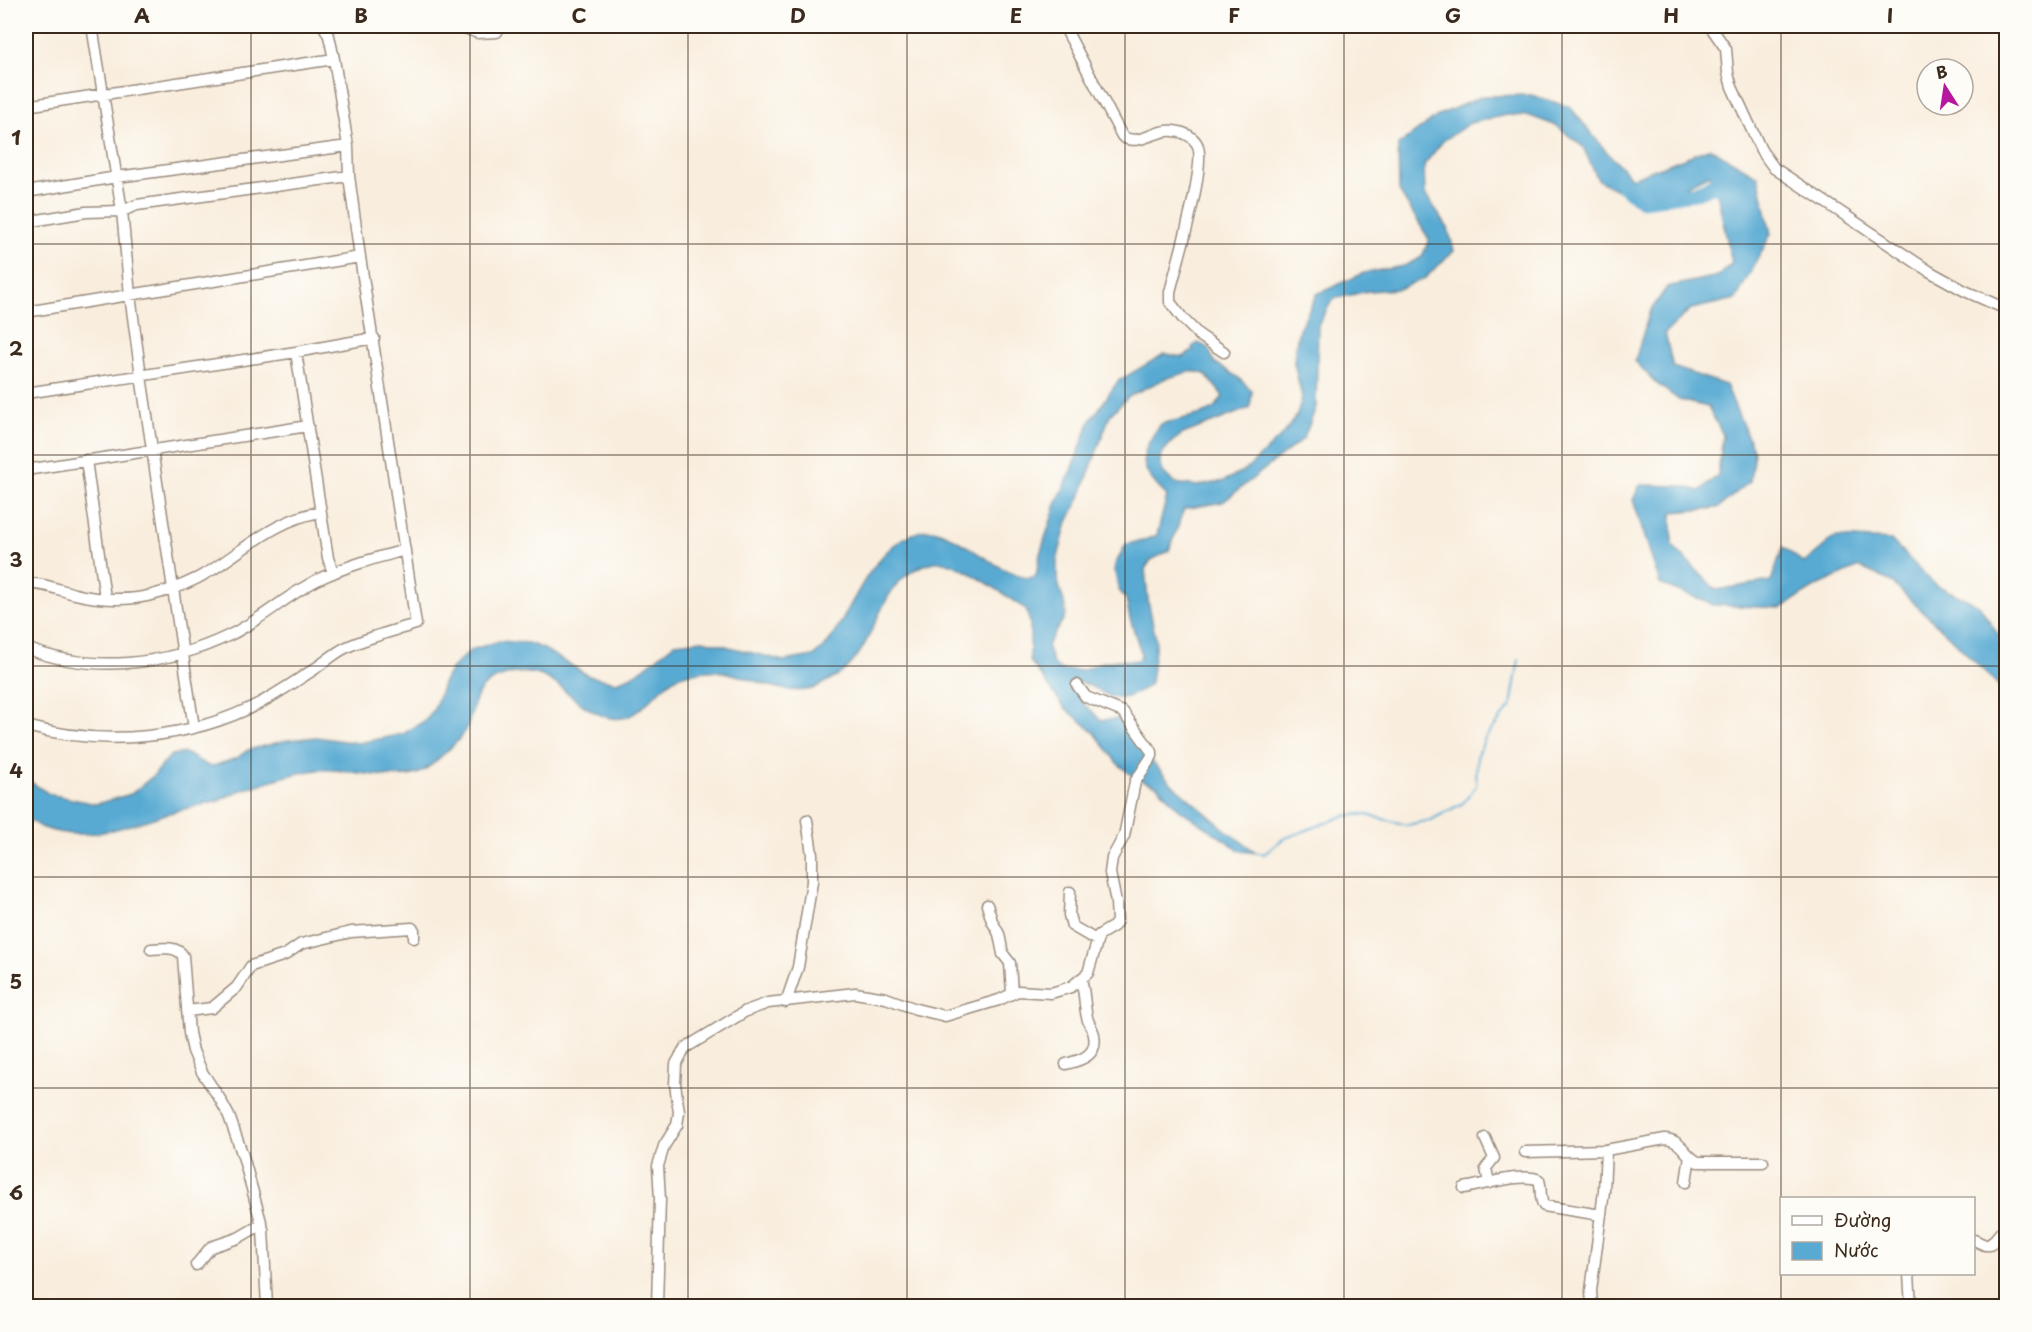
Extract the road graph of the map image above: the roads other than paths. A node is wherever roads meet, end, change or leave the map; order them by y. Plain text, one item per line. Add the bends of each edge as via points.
1 (26, 26) edge
2 (30, 26) edge
3 (92, 26) edge
4 (324, 26) edge
5 (459, 26) edge
6 (1064, 26) edge
7 (1710, 26) edge
8 (496, 32) dead end
9 (334, 59) junction
10 (104, 94) junction
11 (26, 106) edge
12 (348, 146) junction
13 (349, 176) junction
14 (117, 177) junction
15 (26, 192) edge
16 (122, 211) junction
17 (26, 222) edge
18 (360, 257) junction
19 (130, 296) junction
20 (2007, 309) edge
21 (26, 312) edge
22 (374, 338) junction
23 (296, 352) junction
24 (1224, 352) dead end
25 (141, 376) junction
26 (26, 393) edge
27 (308, 426) junction
28 (152, 450) junction
29 (86, 460) junction
30 (26, 470) edge
31 (321, 512) junction
32 (405, 550) junction
33 (333, 573) junction
34 (26, 584) edge
35 (173, 588) junction
36 (105, 598) junction
37 (26, 622) edge
38 (26, 639) edge
39 (26, 648) edge
40 (183, 652) junction
41 (1077, 684) dead end
42 (26, 726) edge
43 (194, 728) junction
44 (807, 820) dead end
45 (1070, 892) dead end
46 (987, 905) dead end
47 (414, 938) dead end
48 (1096, 940) junction
49 (151, 949) dead end
50 (1081, 980) junction
51 (1012, 993) junction
52 (786, 1002) junction
53 (187, 1011) junction
54 (1066, 1064) dead end
55 (1485, 1138) dead end
56 (1606, 1150) junction
57 (1525, 1152) dead end
58 (1690, 1156) junction
59 (1762, 1162) dead end
60 (1686, 1182) dead end
61 (1489, 1183) junction
62 (1464, 1188) dead end
63 (1600, 1215) junction
64 (262, 1224) junction
65 (2007, 1226) edge
66 (1975, 1240) edge
67 (196, 1265) dead end
68 (1909, 1275) edge
69 (267, 1306) edge
70 (657, 1306) edge
71 (1592, 1306) edge
72 (1911, 1306) edge

1 - 2 street
3 - 10 street
4 - 9 street
5 - 8 street via 478,33
6 - 24 street via 1122,136 1136,140 1166,130 1188,134 1197,143 1200,155 1194,195 1170,302 1198,335
7 - 20 street via 1726,50 1732,87 1774,168 1929,271
9 - 10 street
9 - 12 street
10 - 11 street
10 - 14 street
12 - 13 street
12 - 14 street
13 - 16 street via 137,205
13 - 18 street
14 - 15 street
14 - 16 street
16 - 17 street
16 - 19 street
18 - 19 street
18 - 22 street
19 - 21 street
19 - 25 street
22 - 23 street
22 - 32 street
23 - 25 street
23 - 27 street
25 - 26 street
25 - 28 street
27 - 28 street
27 - 31 street
28 - 29 street
28 - 35 street
29 - 30 street
29 - 36 street
31 - 33 street
31 - 35 street via 304,514 211,570
32 - 33 street
32 - 43 street via 416,624 345,648 259,703
33 - 40 street via 289,596 231,635
34 - 36 street
35 - 36 street via 152,595
35 - 40 street
37 - 38 street
39 - 40 street via 83,663 147,661
40 - 43 street
41 - 48 street via 1086,698 1123,712 1152,756 1135,782 1124,836 1110,865 1117,921
42 - 43 street via 82,738 144,737
44 - 52 street via 812,882 798,967
45 - 48 street via 1072,926
46 - 51 street via 1002,954 1010,963
47 - 53 street via 412,928 380,928 301,944 285,955 251,966 237,987 212,1008
48 - 50 street via 1088,974
49 - 53 street via 176,949 183,956
50 - 51 street via 1058,992
50 - 54 street via 1094,1044 1088,1057
51 - 52 street via 945,1016 862,994
52 - 70 street via 768,1003 739,1014 686,1048 676,1064 679,1112 658,1166
53 - 64 street via 193,1051 229,1116
55 - 61 street via 1494,1158 1486,1168
56 - 57 street
56 - 58 street via 1665,1138 1674,1139
56 - 63 street
58 - 59 street via 1698,1162
58 - 60 street
61 - 62 street
61 - 63 street via 1537,1178 1544,1206
63 - 71 street
64 - 67 street via 212,1247
64 - 69 street
65 - 66 street via 1990,1245
68 - 72 street

